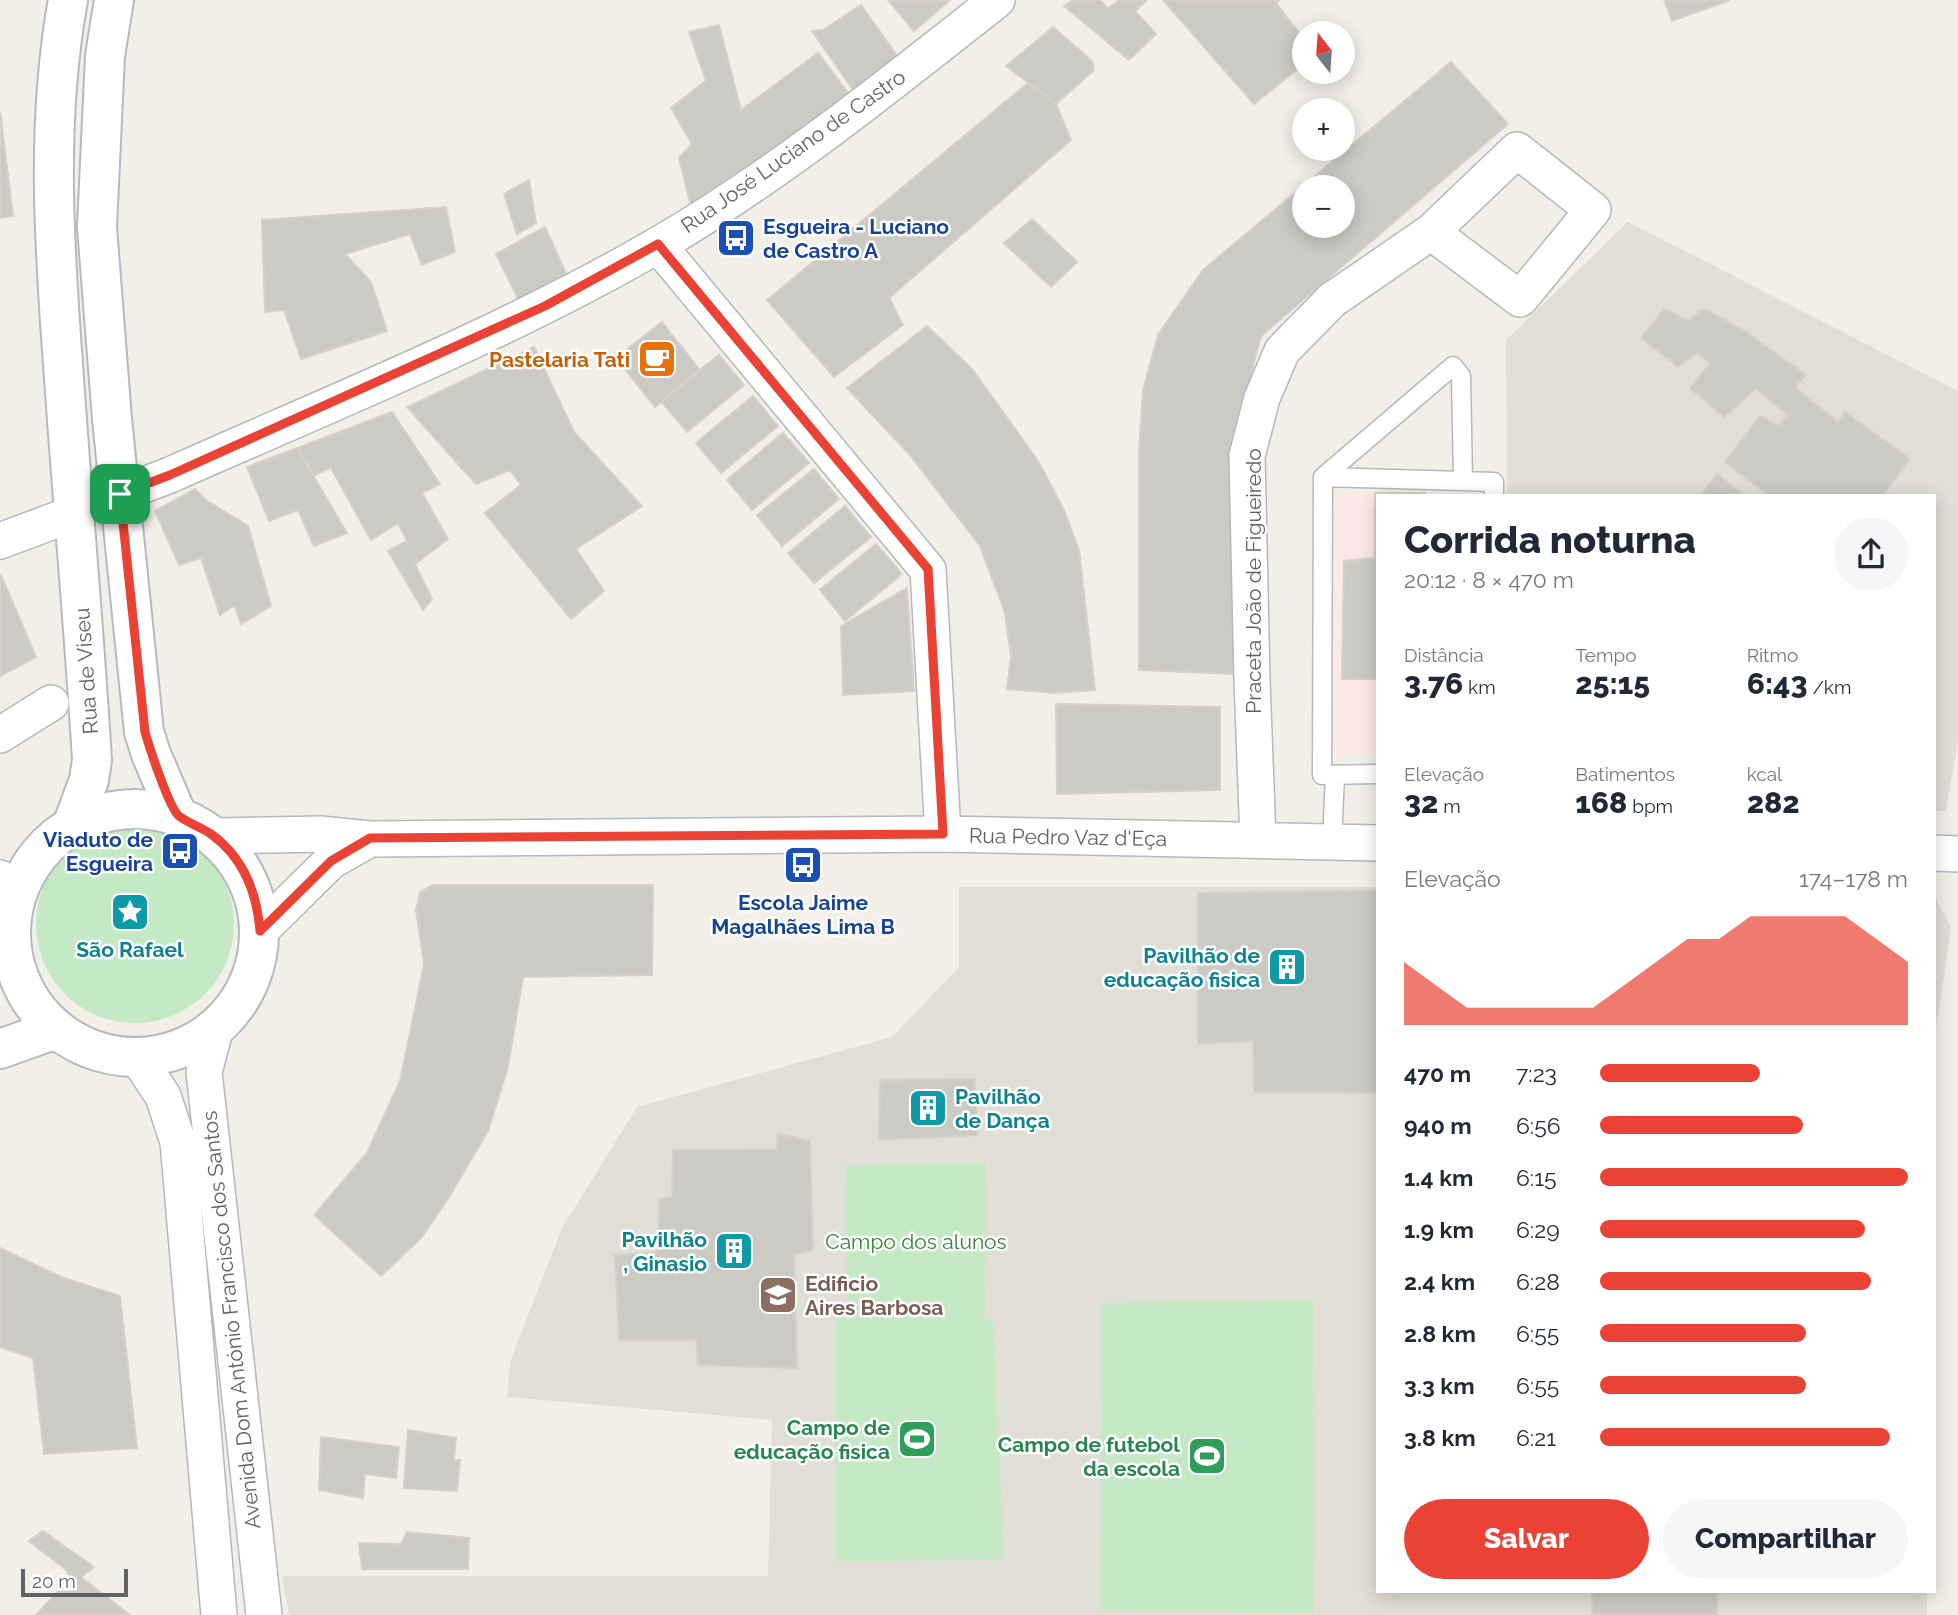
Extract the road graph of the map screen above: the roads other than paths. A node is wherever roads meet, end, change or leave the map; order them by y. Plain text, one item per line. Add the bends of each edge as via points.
1 (68, 0) edge
2 (114, 0) edge
3 (997, 0) edge
4 (1431, 232) junction
5 (658, 244) junction
6 (1323, 477) junction
7 (1463, 481) junction
8 (120, 494) junction
9 (1494, 494) edge
10 (72, 514) junction
11 (0, 541) edge
12 (51, 704) dead end
13 (0, 735) edge
14 (1376, 774) edge
15 (1335, 775) junction
16 (177, 815) junction
17 (72, 826) junction
18 (943, 834) junction
19 (215, 836) junction
20 (370, 838) junction
21 (1258, 840) junction
22 (1332, 842) junction
23 (1376, 843) edge
24 (1936, 853) edge
25 (1958, 854) edge
26 (9, 885) edge
27 (260, 931) junction
28 (9, 987) edge
29 (216, 1027) junction
30 (56, 1029) junction
31 (0, 1049) edge
32 (136, 1057) junction
33 (219, 1615) edge
34 (264, 1615) edge

1 - 10 main road, Rua de Viseu via 58,55 53,230
2 - 8 main road via 104,56 97,227
3 - 5 street, Rua José Luciano de Castro via 834,126
4 - 4 street, Praceta João de Figueiredo via 1520,299 1593,210 1517,150
4 - 21 street, Praceta João de Figueiredo via 1332,300 1282,351 1262,398 1247,456
5 - 8 street, Rua José Luciano de Castro via 545,306
5 - 18 street, Rua Pedro Vaz d'Eça via 928,569
6 - 7 lane
6 - 7 lane via 1453,366 1461,376
6 - 15 lane via 1322,775
7 - 9 lane via 1494,482
8 - 16 main road via 145,732
10 - 11 street
10 - 17 main road, Rua de Viseu via 92,760
12 - 13 street, Rua de Viseu
14 - 15 lane
15 - 22 lane
16 - 17 main road, Rua de Viseu via 123,809
16 - 19 main road, Rua de Viseu
17 - 26 main road, Rua de Viseu
18 - 20 street
18 - 21 street, Rua Pedro Vaz d'Eça
19 - 20 street
19 - 27 main road, Rua de Viseu via 243,869 258,910
20 - 27 street via 331,861
21 - 22 street, Rua Pedro Vaz d'Eça
22 - 23 street, Rua Pedro Vaz d'Eça
24 - 25 street
26 - 28 main road, Rua de Viseu
27 - 29 main road, Rua de Viseu via 259,953 244,994
28 - 30 main road, Rua de Viseu via 27,996
29 - 32 main road, Rua de Viseu via 179,1049
29 - 34 street, Avenida Dom António Francisco dos Santos via 204,1072
30 - 31 main road
30 - 32 main road, Rua de Viseu via 93,1050
32 - 33 street, Avenida Dom António Francisco dos Santos via 163,1096 178,1142

